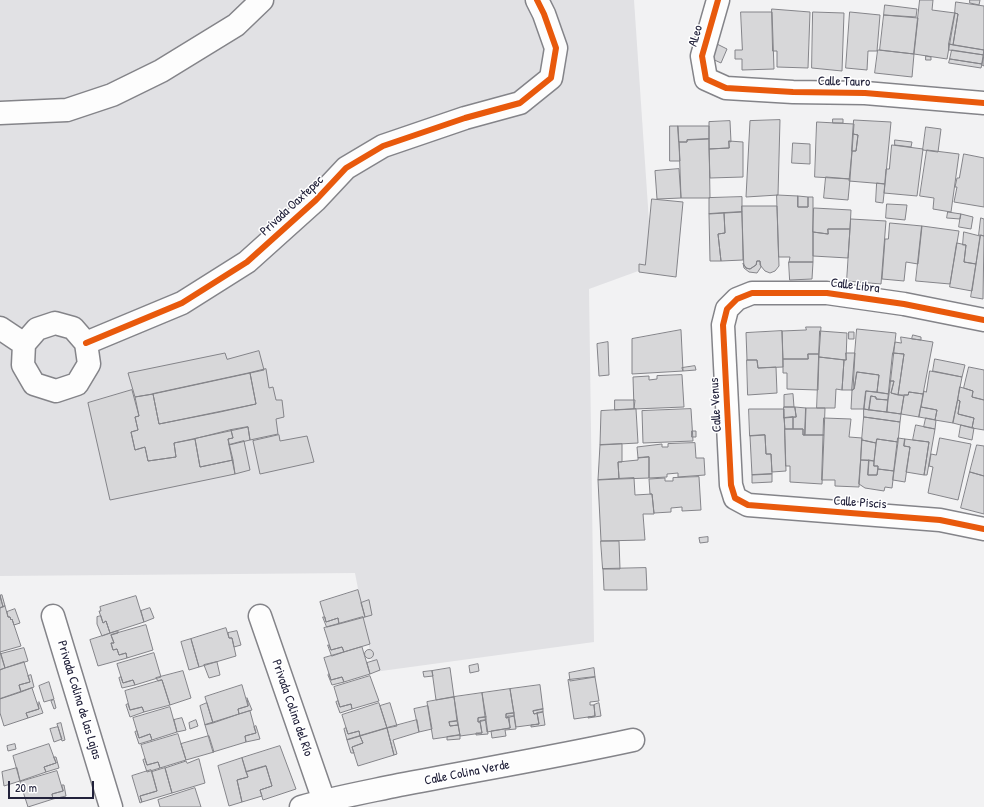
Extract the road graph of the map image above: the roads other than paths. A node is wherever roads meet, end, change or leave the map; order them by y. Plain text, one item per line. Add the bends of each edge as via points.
1 (262, 0) edge
2 (537, 0) edge
3 (718, 0) edge
4 (706, 79) joint
5 (984, 103) edge
6 (0, 113) edge
7 (727, 309) joint
8 (984, 320) edge
9 (0, 328) edge
10 (86, 342) junction
11 (24, 344) junction
12 (736, 498) joint
13 (984, 529) edge
14 (53, 616) dead end
15 (260, 616) dead end
16 (633, 740) dead end
17 (324, 801) junction
18 (111, 807) edge
19 (301, 807) edge

1 - 6 street via 236,25 161,71 112,95 67,110
2 - 10 street, Privada Oaxtepec via 556,48 551,78 520,103 464,118 383,146 346,168 316,200 247,262 182,303
3 - 4 street, ALeo via 702,56
4 - 5 street, Calle Tauro via 726,88 865,93
7 - 8 street, Calle Libra via 737,299 752,293 827,293 904,304
7 - 12 street, Calle Venus via 723,332 731,485
9 - 11 street
10 - 11 street via 73,328 55,323 38,329
10 - 11 street via 89,364 77,384 56,391 34,384 22,365
12 - 13 street, Calle Piscis via 748,505 940,520
14 - 18 street, Privada Colina de las Lajas
15 - 17 street, Privada Colina del Río
16 - 17 street, Calle Colina Verde
17 - 19 street, Calle Colina Verde

